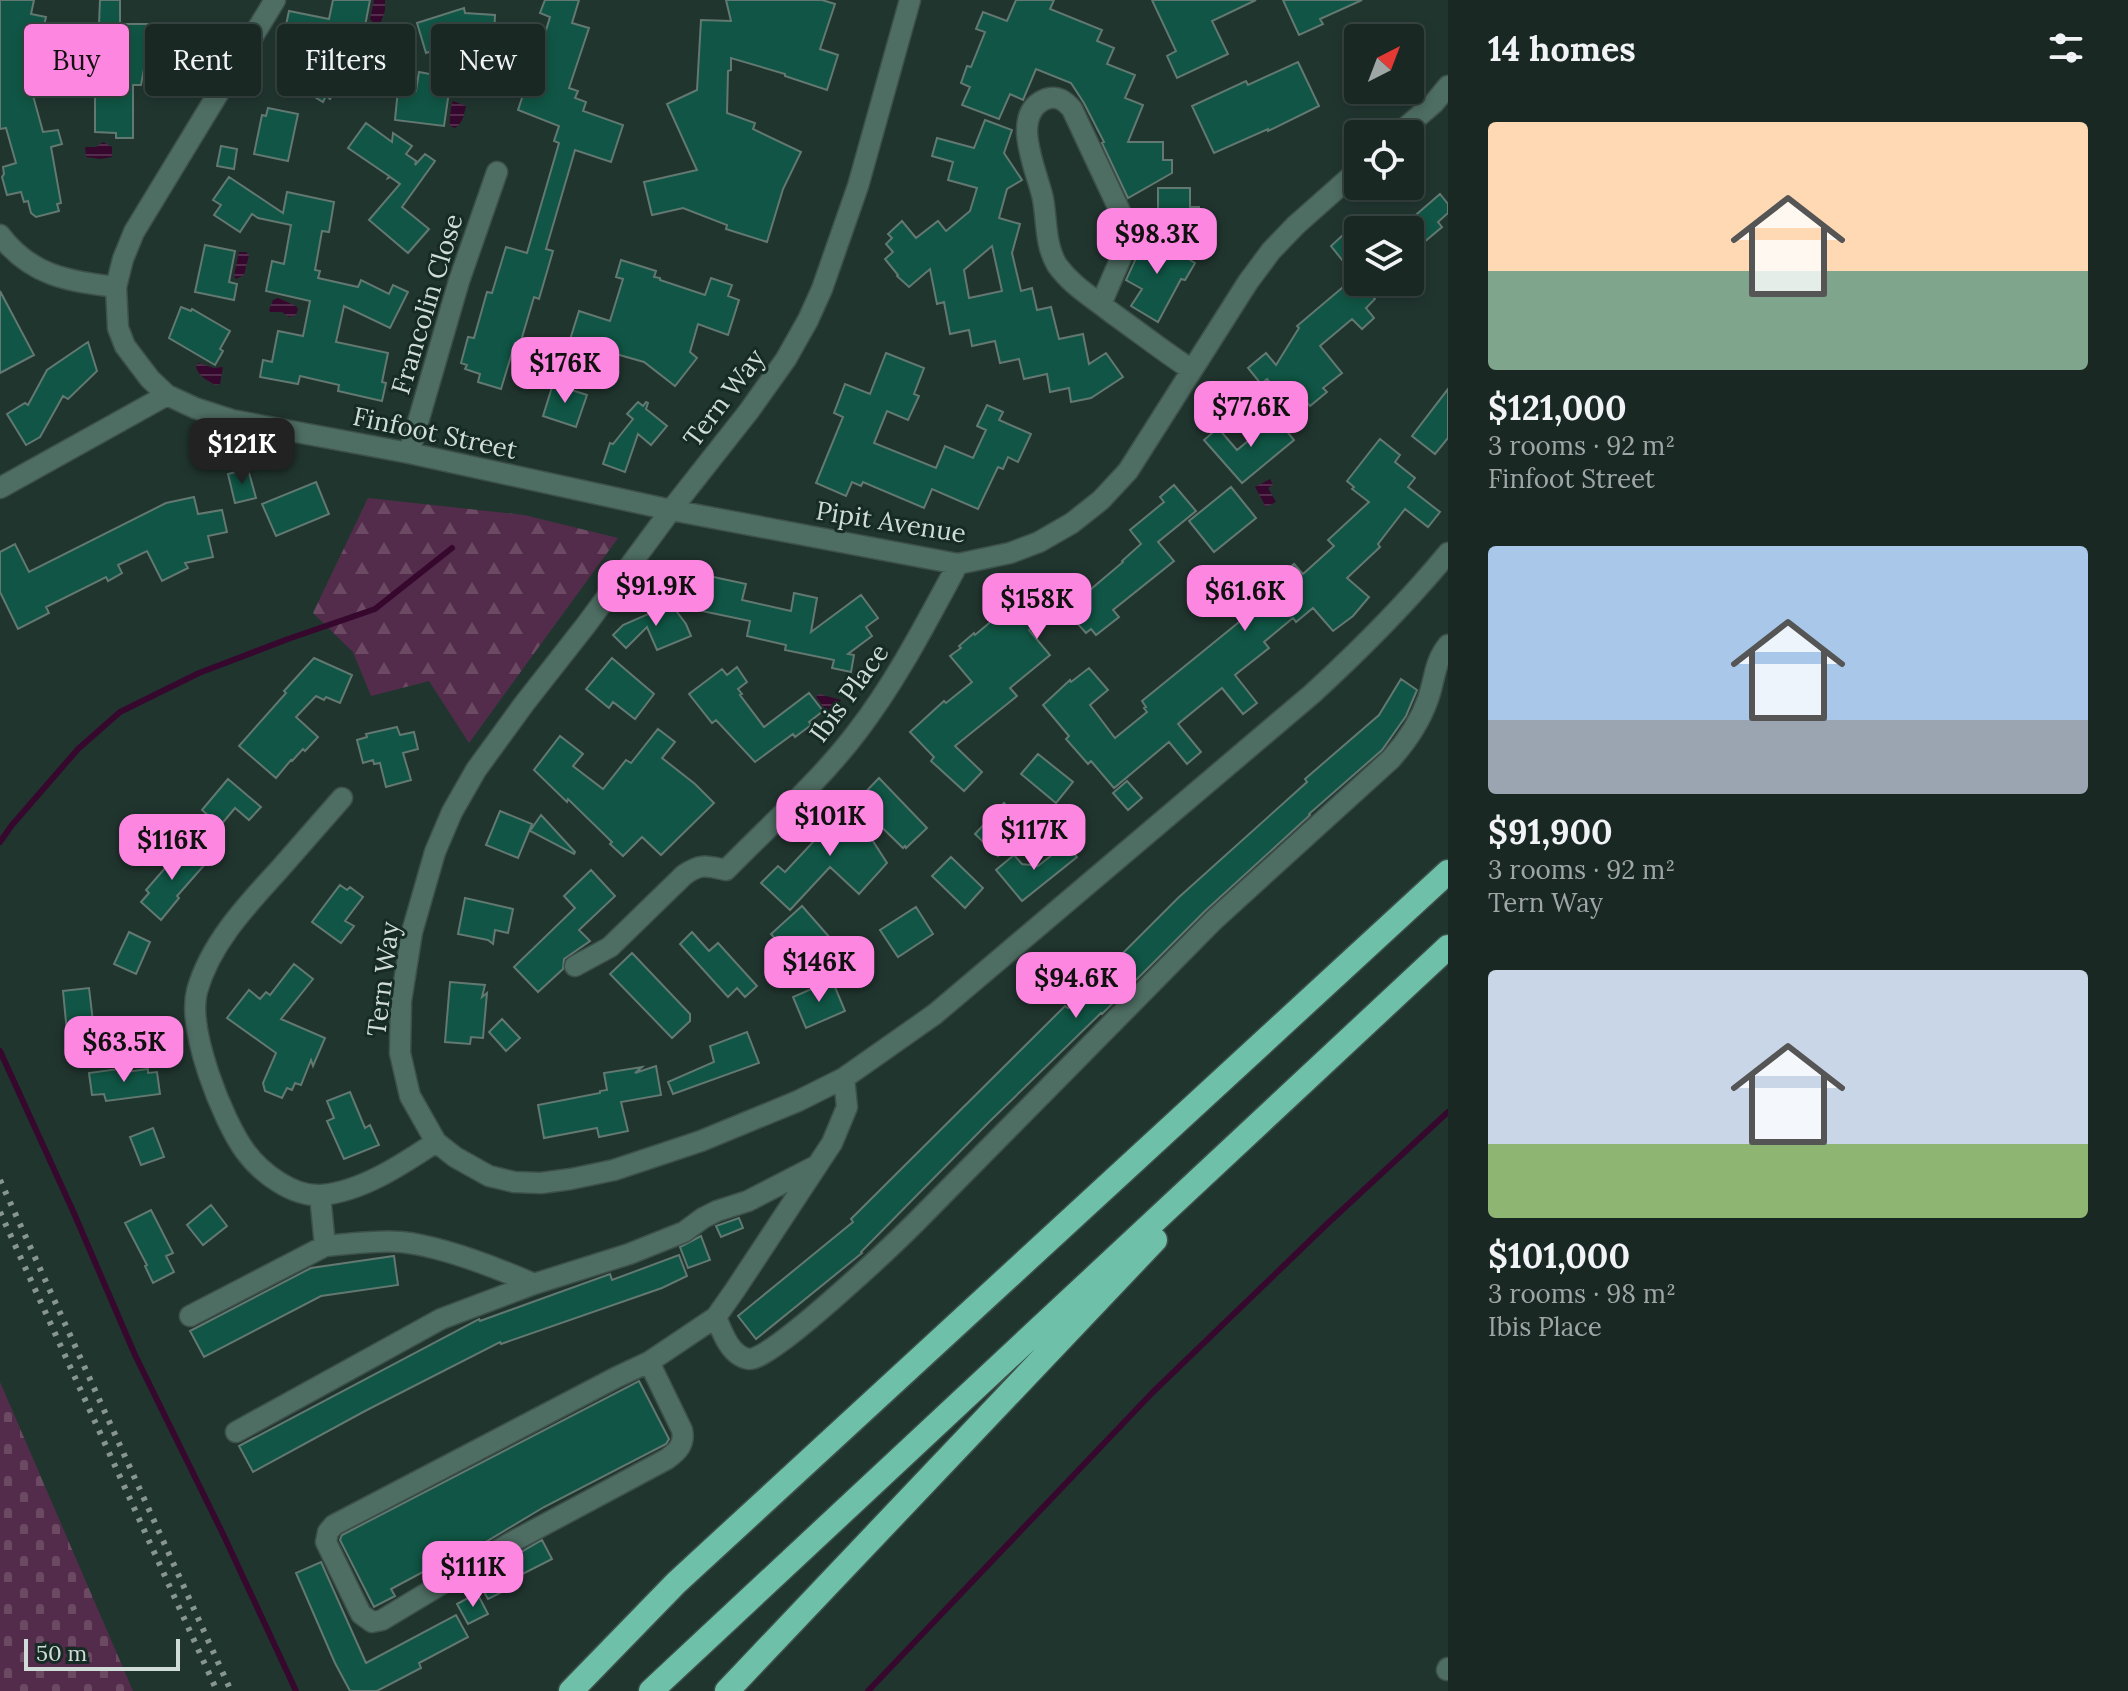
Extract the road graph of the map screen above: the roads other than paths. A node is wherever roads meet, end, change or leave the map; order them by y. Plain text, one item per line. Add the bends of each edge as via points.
1 (275, 0) edge
2 (910, 0) edge
3 (1448, 86) edge
4 (1414, 120) edge
5 (497, 172) dead end
6 (1344, 182) edge
7 (0, 235) edge
8 (116, 287) junction
9 (1101, 304) junction
10 (1192, 370) junction
11 (167, 395) junction
12 (409, 453) junction
13 (0, 488) edge
14 (671, 510) junction
15 (1448, 553) edge
16 (958, 564) junction
17 (1448, 645) edge
18 (342, 798) dead end
19 (1448, 872) edge
20 (1448, 947) edge
21 (575, 966) dead end
22 (1330, 1056) junction
23 (844, 1078) junction
24 (436, 1142) junction
25 (818, 1165) junction
26 (320, 1195) junction
27 (325, 1246) junction
28 (534, 1284) junction
29 (190, 1316) dead end
30 (716, 1317) junction
31 (649, 1362) junction
32 (236, 1432) dead end
33 (571, 1691) edge
34 (651, 1691) edge
35 (727, 1691) edge

1 - 8 street, Finfoot Street via 134,232
2 - 14 street, Tern Way via 858,186 808,320 749,411
3 - 4 street
5 - 12 street, Francolin Close
6 - 10 street, Pipit Avenue via 1271,251
7 - 8 street via 28,264 46,273
8 - 11 street, Finfoot Street via 118,328 125,346
9 - 9 street via 1064,274 1048,244 1027,136 1031,112 1053,97 1072,109 1126,224 1126,246
9 - 10 street
10 - 16 street, Pipit Avenue via 1128,471 1101,500 1039,542
11 - 12 street, Finfoot Street via 232,420
11 - 13 street
12 - 14 street, Finfoot Street
14 - 16 street, Pipit Avenue
14 - 24 street, Tern Way via 476,770 435,852 412,932 401,1001 400,1053 410,1096
15 - 23 street, Tern Way via 1369,642 1312,694 935,1014
16 - 21 street, Ibis Place via 883,697 819,776 726,870 696,867 610,947
17 - 30 street via 1436,665 1420,719 1391,759 1214,920 866,1271 755,1359 735,1352
18 - 26 street via 241,913 219,944 196,994 196,1027 209,1072 245,1151 285,1186
19 - 33 highway via 676,1583
20 - 22 highway
22 - 34 highway
22 - 35 highway
23 - 24 street, Tern Way via 701,1141 571,1179 541,1183 489,1176
23 - 25 street via 847,1107
24 - 26 street via 349,1190
25 - 28 street via 698,1220 684,1232
25 - 30 street
26 - 27 street
27 - 28 street via 402,1242
27 - 29 street
28 - 32 street via 441,1319
30 - 31 street
31 - 31 street via 682,1430 683,1443 676,1453 382,1620 372,1622 361,1614 326,1542 334,1525

